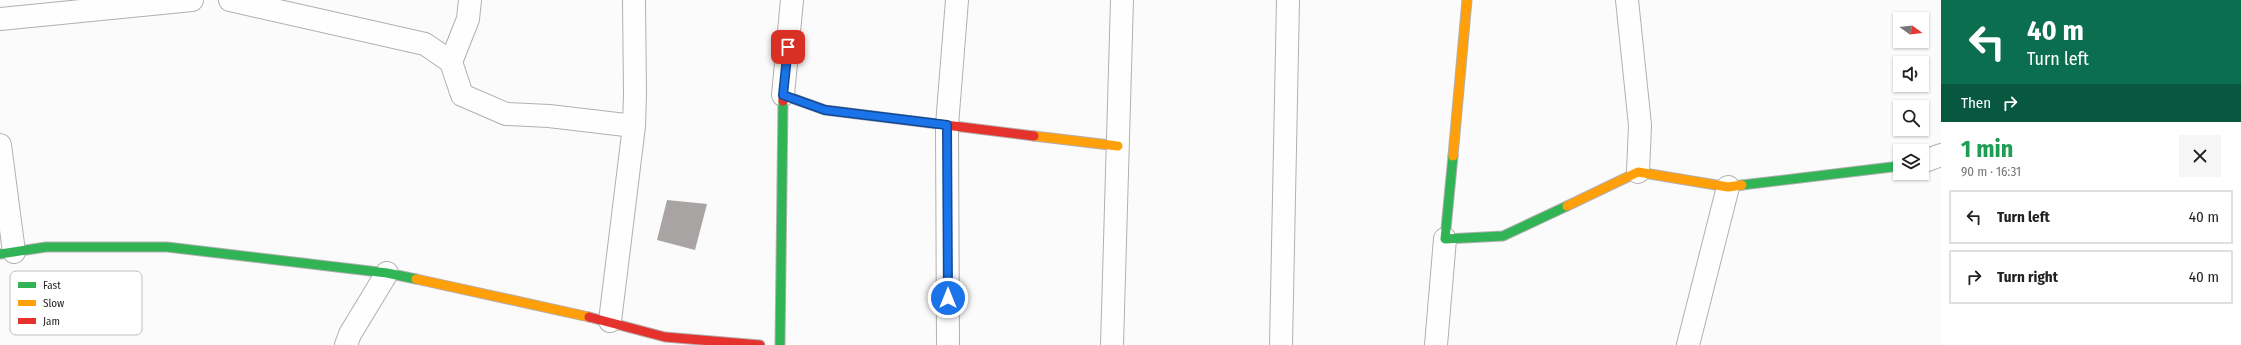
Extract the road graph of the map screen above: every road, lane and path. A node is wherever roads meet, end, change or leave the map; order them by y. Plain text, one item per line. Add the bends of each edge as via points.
1 (192, 0) edge
2 (230, 0) edge
3 (470, 0) edge
4 (634, 0) edge
5 (792, 0) edge
6 (957, 0) edge
7 (1122, 0) edge
8 (1288, 0) edge
9 (1467, 0) edge
10 (1626, 0) edge
11 (118, 4) edge
12 (0, 19) edge
13 (451, 62) junction
14 (783, 95) junction
15 (947, 125) junction
16 (634, 126) junction
17 (0, 145) edge
18 (1118, 146) junction
19 (1941, 155) edge
20 (1929, 159) edge
21 (1893, 167) edge
22 (1638, 172) junction
23 (1728, 187) junction
24 (1445, 239) junction
25 (7, 253) edge
26 (387, 273) junction
27 (610, 322) junction
28 (677, 341) edge
29 (346, 345) edge
30 (760, 345) edge
31 (780, 345) edge
32 (948, 345) edge
33 (1112, 345) edge
34 (1281, 345) edge
35 (1436, 345) edge
36 (1688, 345) edge

1 - 11 street
2 - 13 street via 425,44
3 - 13 street via 468,19
4 - 16 street
5 - 14 street
6 - 15 street
7 - 18 street
8 - 34 street
9 - 24 street
10 - 22 street via 1640,125
11 - 12 street
13 - 16 street via 462,95 506,114 549,116
14 - 15 street via 825,110
14 - 31 street
15 - 18 street
15 - 32 street
16 - 27 street
17 - 25 street
18 - 33 street
19 - 20 street
21 - 23 street
22 - 23 street
22 - 24 street via 1503,236
23 - 36 street
24 - 35 street
25 - 26 street via 46,247 167,247
26 - 27 street
26 - 29 street
27 - 28 street
28 - 30 street

